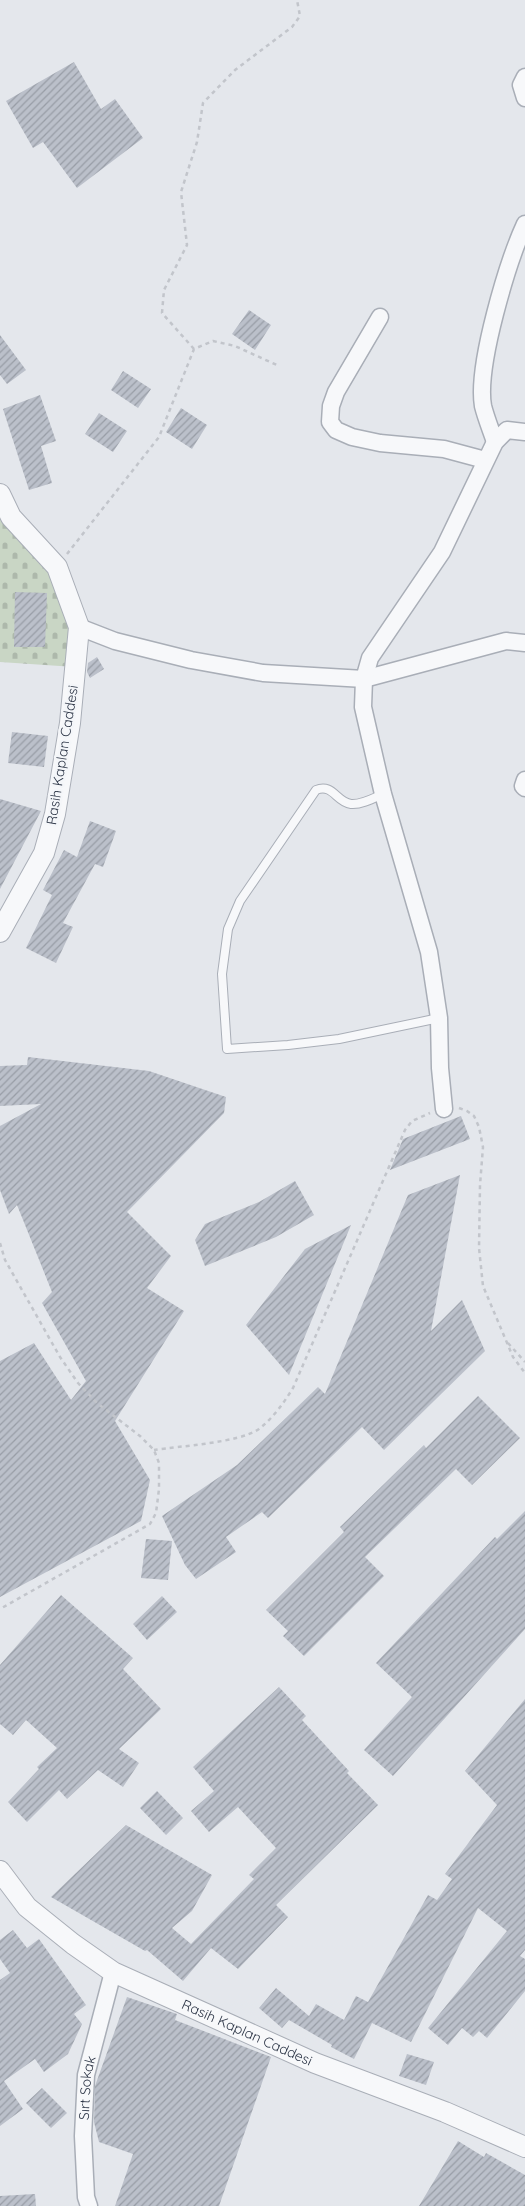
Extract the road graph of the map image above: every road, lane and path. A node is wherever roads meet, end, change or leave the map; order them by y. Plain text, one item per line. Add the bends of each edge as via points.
1 (297, 0) edge
2 (525, 77) edge
3 (525, 98) edge
4 (525, 224) edge
5 (380, 317) dead end
6 (194, 349) junction
7 (279, 366) dead end
8 (525, 432) edge
9 (495, 442) junction
10 (485, 460) junction
11 (0, 494) edge
12 (56, 567) junction
13 (79, 627) junction
14 (525, 643) edge
15 (364, 679) junction
16 (525, 780) edge
17 (525, 788) edge
18 (382, 794) junction
19 (0, 932) edge
20 (439, 1018) junction
21 (444, 1109) junction
22 (0, 1243) edge
23 (506, 1341) junction
24 (525, 1362) edge
25 (525, 1373) edge
26 (154, 1450) junction
27 (0, 1609) edge
28 (0, 1871) edge
29 (0, 1896) edge
30 (27, 1907) junction
31 (113, 1972) junction
32 (525, 2147) edge
33 (89, 2206) edge

1 - 6 path via 300,16 292,27 235,70 203,103 197,142 181,192 187,245 164,290 162,313
2 - 3 street via 521,85
4 - 9 street via 496,312 482,383 483,405
5 - 10 street via 336,392 330,422 336,430 352,436 444,449
6 - 7 path via 213,341 235,346
6 - 12 path via 159,437
8 - 9 street via 507,430
9 - 10 street
10 - 15 street via 442,552 370,658
11 - 12 street via 11,517
12 - 13 street, Rasih Kaplan Caddesi
13 - 15 street via 191,660 263,673
13 - 19 street, Rasih Kaplan Caddesi via 70,723 55,814 44,853
14 - 15 street via 506,641
15 - 18 street via 363,707
16 - 17 street
18 - 20 street via 429,952
18 - 20 lane via 354,804 345,802 330,789 316,790 240,901 228,929 222,960 227,1049 319,1042
20 - 21 street
21 - 23 path via 456,1107 467,1111 474,1116 479,1127 483,1147 479,1248 482,1286
21 - 26 path via 412,1121 405,1130 293,1388 280,1409 258,1430 242,1436
22 - 26 path via 5,1260 78,1383
23 - 24 path
23 - 25 path
26 - 27 path via 159,1463 159,1489 156,1513 150,1524
28 - 30 street, Rasih Kaplan Caddesi
29 - 30 street
30 - 31 street, Rasih Kaplan Caddesi
31 - 32 street, Rasih Kaplan Caddesi via 315,2063 445,2112
31 - 33 street, Sırt Sokak via 86,2075 83,2136

